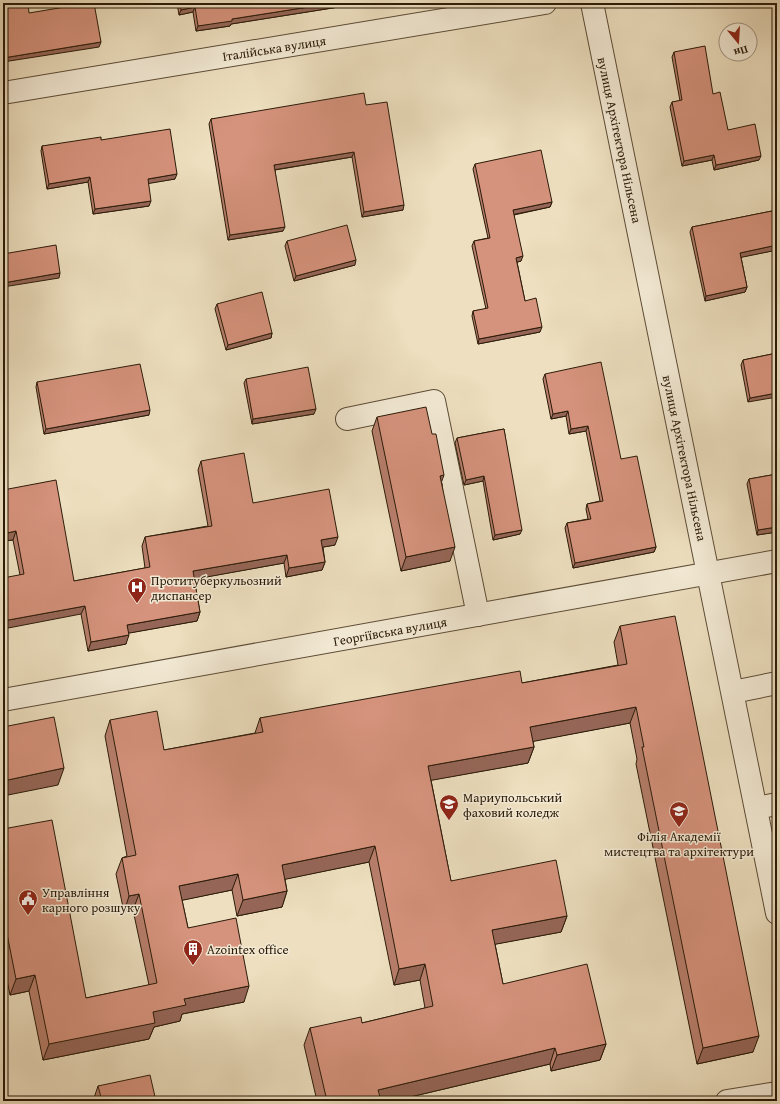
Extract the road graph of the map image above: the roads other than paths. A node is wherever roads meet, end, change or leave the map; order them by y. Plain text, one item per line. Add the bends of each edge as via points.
1 (543, 3) edge
2 (592, 3) edge
3 (3, 93) edge
4 (347, 419) dead end
5 (777, 561) edge
6 (709, 574) junction
7 (478, 615) junction
8 (777, 683) edge
9 (733, 692) junction
10 (3, 700) edge
11 (777, 804) edge
12 (756, 808) junction
13 (777, 913) edge
14 (777, 1093) edge
15 (727, 1101) edge

1 - 3 street, Італійська вулиця
2 - 6 street, вулиця Архітектора Нільсена
4 - 7 street via 434,401
5 - 6 street, Георгіївська вулиця
6 - 7 street, Георгіївська вулиця
6 - 9 street, вулиця Архітектора Нільсена
7 - 10 street, Георгіївська вулиця
8 - 9 street
9 - 12 street, вулиця Архітектора Нільсена
11 - 12 street
12 - 13 street, вулиця Архітектора Нільсена
14 - 15 street

